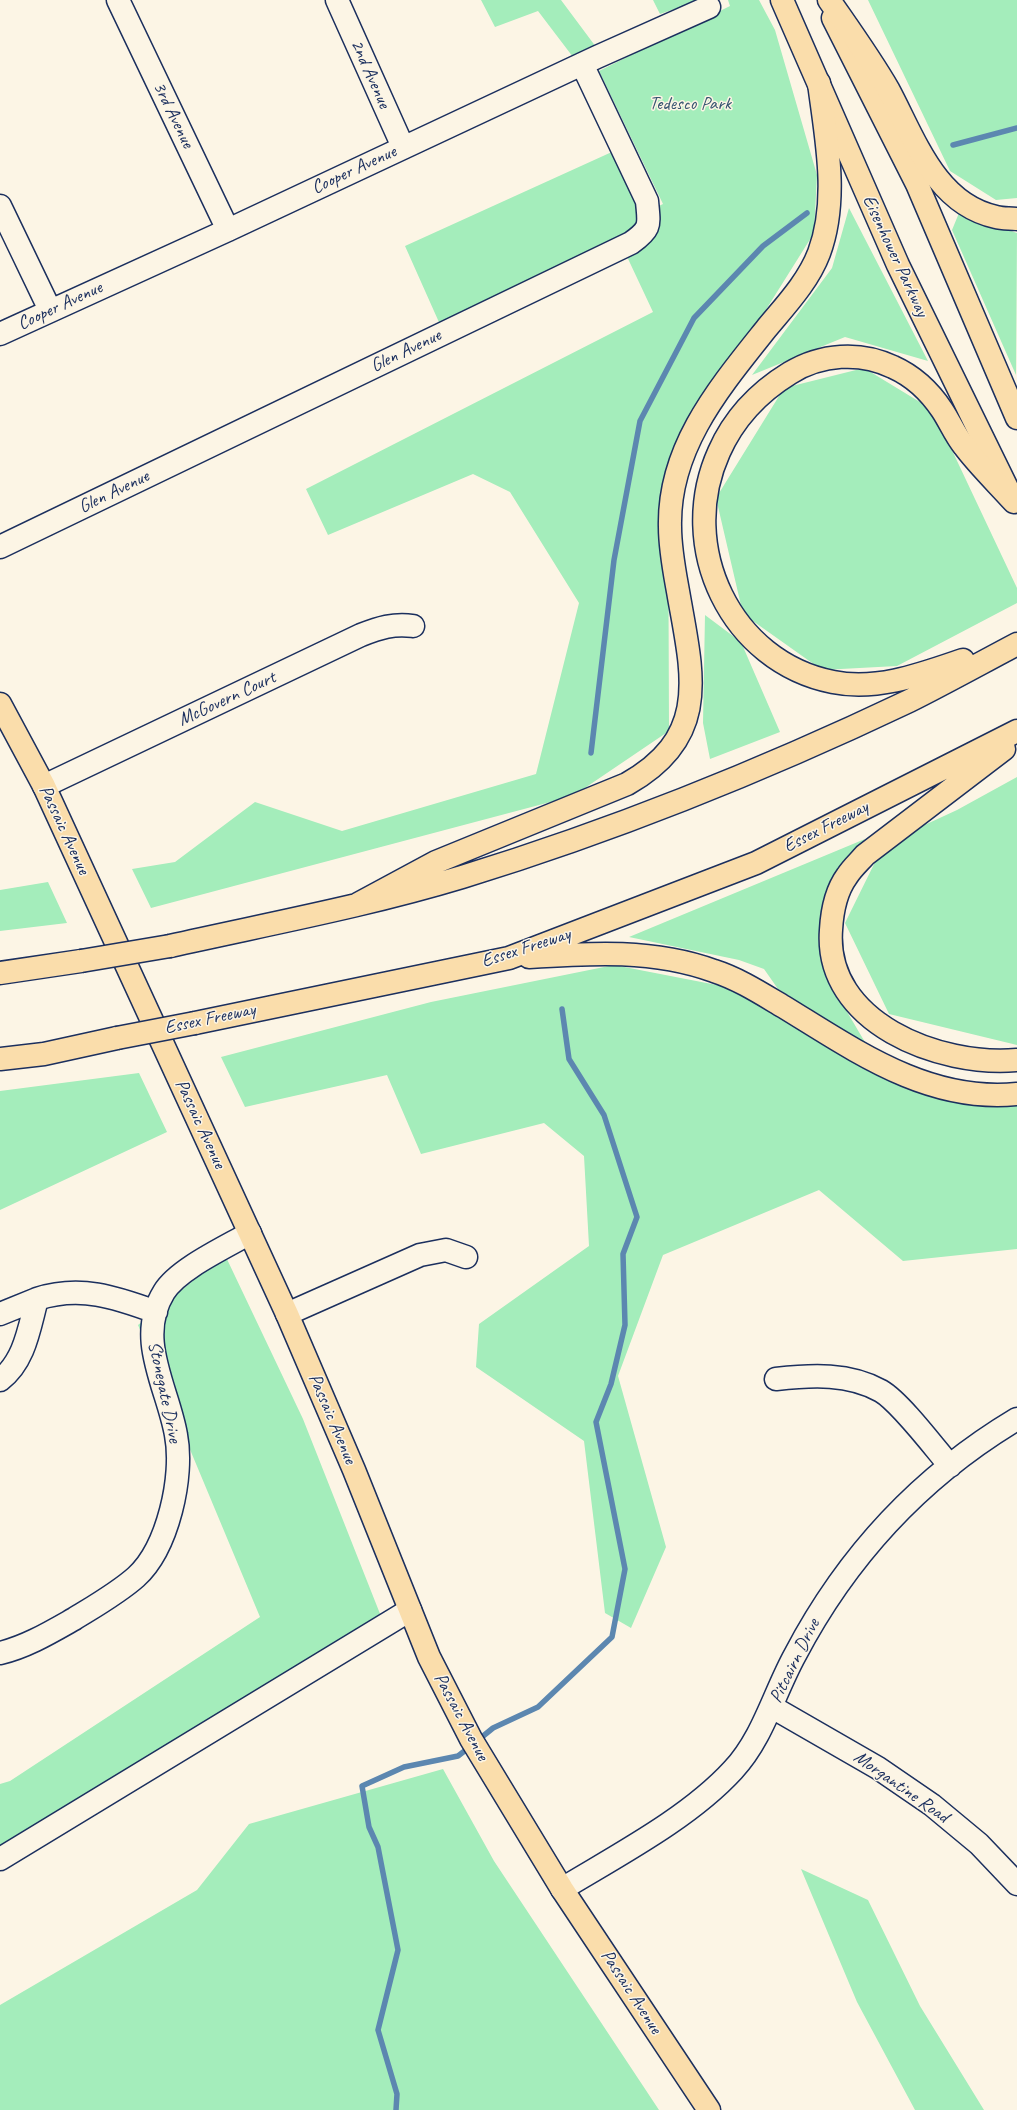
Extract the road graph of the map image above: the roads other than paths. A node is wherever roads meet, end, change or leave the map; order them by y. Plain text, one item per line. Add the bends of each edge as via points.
1 (118, 0) edge
2 (337, 0) edge
3 (782, 0) edge
4 (824, 0) edge
5 (829, 0) edge
6 (709, 8) dead end
7 (582, 64) junction
8 (819, 83) junction
9 (403, 147) junction
10 (0, 206) edge
11 (1017, 219) edge
12 (228, 230) junction
13 (50, 310) junction
14 (0, 334) edge
15 (1017, 418) edge
16 (1015, 505) edge
17 (0, 547) edge
18 (413, 626) dead end
19 (1017, 643) edge
20 (0, 704) edge
21 (1017, 731) edge
22 (1017, 739) edge
23 (44, 786) junction
24 (358, 904) junction
25 (509, 958) junction
26 (0, 973) edge
27 (0, 1059) edge
28 (1017, 1060) edge
29 (1017, 1094) edge
30 (250, 1233) junction
31 (466, 1257) dead end
32 (37, 1299) junction
33 (156, 1312) junction
34 (0, 1314) edge
35 (287, 1314) junction
36 (776, 1379) dead end
37 (0, 1380) edge
38 (1017, 1419) edge
39 (950, 1466) junction
40 (410, 1610) junction
41 (0, 1653) edge
42 (772, 1707) junction
43 (0, 1859) edge
44 (1017, 1884) edge
45 (562, 1889) junction
46 (709, 2110) edge

1 - 12 street, 3rd Avenue
2 - 9 street, 2nd Avenue
3 - 8 main road, Eisenhower Parkway
4 - 15 main road via 920,191
5 - 11 main road via 887,88 930,170 946,188 977,210 995,217
6 - 7 street, Cooper Avenue
7 - 9 street, Cooper Avenue
7 - 17 street, Glen Avenue via 647,201 649,222 645,233 631,243
8 - 16 main road, Eisenhower Parkway via 898,265
8 - 24 main road via 830,185 828,212 819,252 810,272 713,398 686,446 670,501 673,559 688,648 691,687 690,707 676,742 648,772 627,784 436,862
9 - 12 street, Cooper Avenue
10 - 13 street
12 - 13 street, Cooper Avenue
13 - 14 street, Cooper Avenue
16 - 19 main road via 963,445 928,392 908,375 873,360 853,356 831,357 796,370 777,381 759,395 742,414 719,452 711,476 705,527 707,549 716,584 740,628 773,658 813,677 835,683 860,684 912,678
18 - 23 street, McGovern Court via 399,624 381,627 361,635
19 - 24 main road via 911,700 782,760 652,812 460,878
20 - 23 main road, Passaic Avenue
21 - 25 main road, Essex Freeway via 756,863
22 - 28 main road via 865,855 846,876 837,895 830,940 833,962 846,991 862,1010 880,1025 899,1036 941,1053 983,1060
23 - 30 main road, Passaic Avenue
24 - 26 main road, bridge via 170,946
25 - 27 main road, Essex Freeway, bridge via 44,1054
25 - 29 main road via 602,953 691,963 741,982 870,1059 921,1083 966,1094
30 - 33 street, Stonegate Drive via 178,1276 164,1292
30 - 35 main road, Passaic Avenue
31 - 35 street via 446,1250 420,1255
32 - 33 street via 55,1293 78,1292 116,1297
32 - 34 street
32 - 37 street via 21,1356 11,1372
33 - 41 street, Stonegate Drive via 151,1333 153,1354 177,1437 177,1477 171,1510 158,1547 137,1576 104,1601 52,1632
35 - 40 main road, Passaic Avenue via 354,1470
36 - 39 street via 809,1375 832,1376 857,1381 882,1391
38 - 39 street, Pitcairn Drive
39 - 42 street, Pitcairn Drive via 892,1516 854,1560 821,1607 793,1657
40 - 43 street
40 - 45 main road, Passaic Avenue via 429,1657 475,1747
42 - 44 street, Morgantine Road via 878,1768 932,1805 979,1844
42 - 45 street, Pitcairn Drive via 734,1770 704,1798
45 - 46 main road, Passaic Avenue

